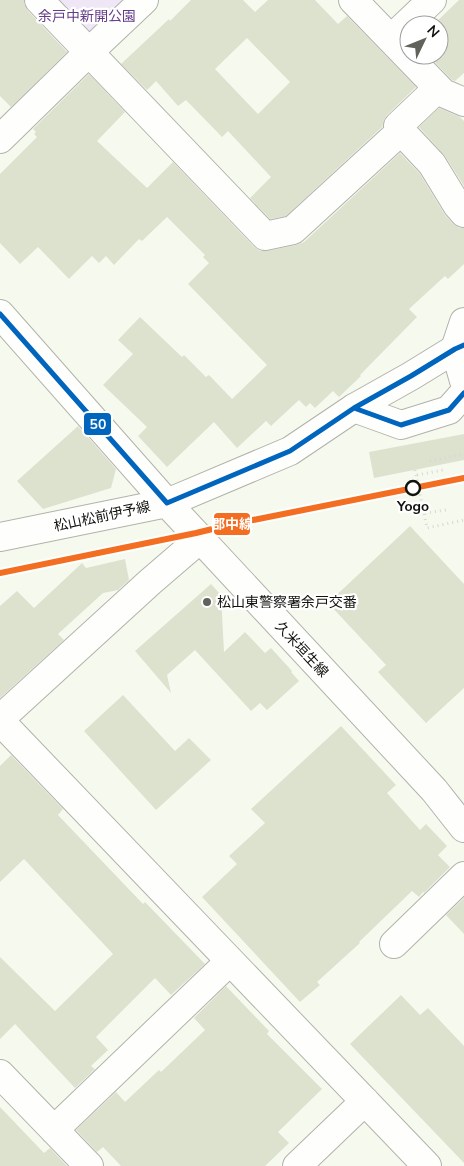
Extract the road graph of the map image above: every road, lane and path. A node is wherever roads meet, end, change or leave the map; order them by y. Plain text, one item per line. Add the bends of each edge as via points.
1 (39, 0) edge
2 (144, 0) edge
3 (353, 0) edge
4 (432, 0) edge
5 (391, 39) junction
6 (89, 52) junction
7 (438, 88) junction
8 (464, 101) edge
9 (401, 131) junction
10 (0, 139) edge
11 (464, 213) edge
12 (0, 314) edge
13 (464, 322) edge
14 (459, 347) edge
15 (464, 381) edge
16 (464, 394) edge
17 (354, 408) junction
18 (464, 454) edge
19 (430, 461) dead end
20 (415, 470) dead end
21 (443, 470) dead end
22 (416, 475) junction
23 (167, 502) junction
24 (446, 510) dead end
25 (425, 513) junction
26 (464, 520) edge
27 (0, 537) edge
28 (200, 539) junction
29 (0, 720) edge
30 (464, 828) edge
31 (464, 876) edge
32 (394, 944) dead end
33 (230, 961) junction
34 (0, 1074) edge
35 (365, 1101) junction
36 (54, 1130) junction
37 (88, 1166) edge
38 (297, 1166) edge
39 (427, 1166) edge

1 - 6 street
2 - 6 street
3 - 5 street
4 - 5 street
5 - 7 street
6 - 9 street via 265,236 292,230
6 - 10 street
7 - 8 street
7 - 9 street via 398,126
9 - 11 street via 432,164
12 - 23 street, 久米垣生線
13 - 14 street
14 - 15 street
14 - 17 street, 松山松前伊予線
16 - 17 street via 449,410 401,425
17 - 23 street, 松山松前伊予線 via 290,451
18 - 19 path
20 - 22 path
21 - 22 path
22 - 25 path
23 - 27 street, 松山松前伊予線
23 - 28 street, 久米垣生線
24 - 25 path
25 - 26 path via 427,528
28 - 29 street
28 - 30 street, 久米垣生線 via 434,790
29 - 33 street
31 - 32 street
33 - 35 street
33 - 36 street
34 - 36 street
35 - 38 street
35 - 39 street
36 - 37 street

